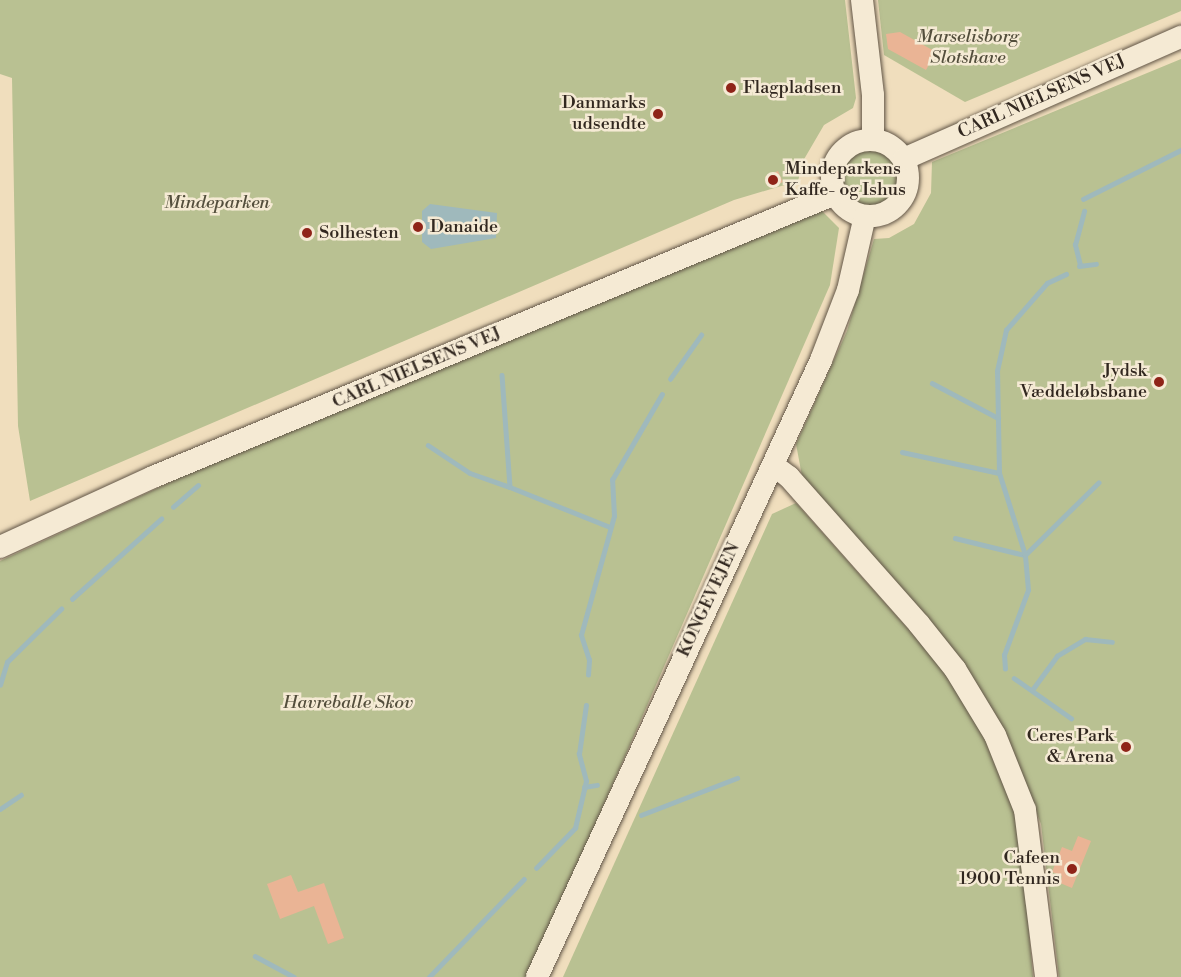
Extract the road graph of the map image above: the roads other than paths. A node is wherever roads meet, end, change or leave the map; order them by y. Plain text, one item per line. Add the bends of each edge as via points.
1 (862, 0) edge
2 (1181, 38) edge
3 (873, 140) junction
4 (904, 159) junction
5 (835, 194) junction
6 (865, 216) junction
7 (773, 465) junction
8 (0, 547) edge
9 (537, 977) edge
10 (1046, 977) edge

1 - 3 street via 873,95
2 - 4 street, CARL NIELSENS VEJ
3 - 4 street via 894,148
3 - 5 street via 853,144 837,158 832,181
4 - 6 street via 909,180 902,200 886,214
5 - 6 street via 847,209
5 - 8 street, CARL NIELSENS VEJ via 164,473
6 - 7 street, KONGEVEJEN via 848,290 835,326
7 - 9 street, KONGEVEJEN
7 - 10 street via 789,477 919,624 955,669 995,735 1025,810

